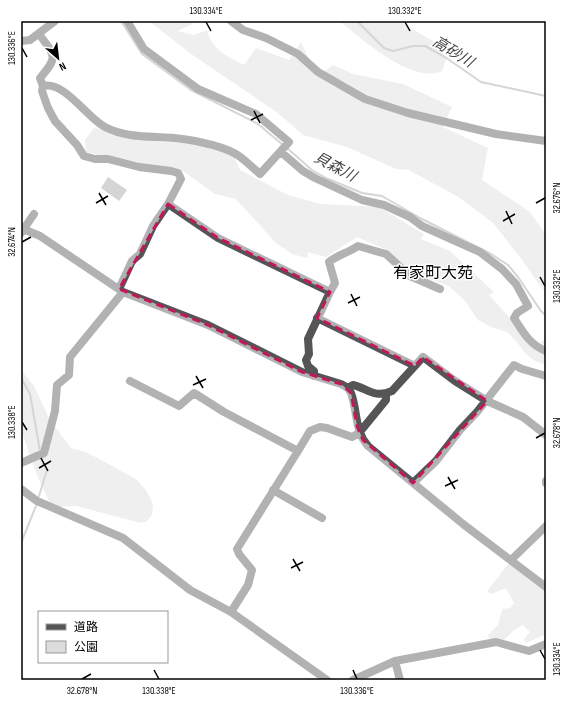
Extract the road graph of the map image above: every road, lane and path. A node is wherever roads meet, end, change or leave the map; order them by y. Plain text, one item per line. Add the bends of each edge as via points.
1 (55, 21) edge
2 (127, 21) edge
3 (231, 21) edge
4 (39, 34) junction
5 (21, 41) edge
6 (43, 86) junction
7 (546, 141) edge
8 (284, 149) junction
9 (168, 204) junction
10 (34, 214) dead end
11 (22, 230) edge
12 (440, 289) dead end
13 (121, 291) junction
14 (330, 292) junction
15 (317, 318) junction
16 (546, 351) edge
17 (414, 366) junction
18 (314, 376) junction
19 (546, 376) edge
20 (130, 381) dead end
21 (348, 388) junction
22 (386, 394) junction
23 (487, 401) junction
24 (359, 433) junction
25 (546, 435) edge
26 (298, 451) junction
27 (21, 463) edge
28 (413, 483) junction
29 (21, 489) edge
30 (273, 490) junction
31 (322, 518) dead end
32 (546, 526) edge
33 (511, 560) junction
34 (546, 587) edge
35 (231, 612) junction
36 (546, 644) edge
37 (395, 661) junction
38 (323, 679) edge
39 (353, 680) edge
40 (400, 680) edge

1 - 4 street
2 - 8 street via 144,49 198,89 256,114 289,142
3 - 7 street via 243,30 298,54 318,72 365,99 408,113 496,134
4 - 5 street via 30,40
4 - 6 street via 52,52 54,60 40,78
6 - 8 street via 54,86 66,93 104,127 147,138 183,138 207,143 237,155 260,174
6 - 9 street via 42,91 51,114 84,156 178,173 181,179
8 - 16 street via 303,172 362,200 384,205 410,217 422,226 480,252 516,284 528,306 516,313 514,318 531,342
9 - 13 street via 153,226 140,254 132,261
9 - 14 street via 218,238
10 - 11 street
11 - 13 street via 40,236
12 - 14 street via 410,276 386,254 358,246 346,254 335,256 329,262 335,283
13 - 18 street via 208,325
13 - 27 street via 70,357 69,375 57,385 55,411 44,453
14 - 15 street
15 - 17 street
15 - 18 street via 308,339 309,354 306,360 314,371
17 - 22 street
17 - 23 street via 423,357
18 - 21 street
19 - 23 street via 514,365
20 - 26 street via 179,406 194,394
21 - 22 street via 353,385 364,391
21 - 24 street via 353,398
22 - 24 street via 386,400
23 - 25 street via 523,417
23 - 28 street via 436,461
24 - 26 street via 352,437 320,427 310,431
24 - 28 street via 368,446
26 - 30 street
28 - 33 street
29 - 35 street via 37,501 123,538 190,590
30 - 31 street
30 - 35 street via 237,548 252,570 248,585
32 - 33 street
33 - 34 street
35 - 38 street
36 - 37 street via 529,651 496,642
37 - 39 street
37 - 40 street

